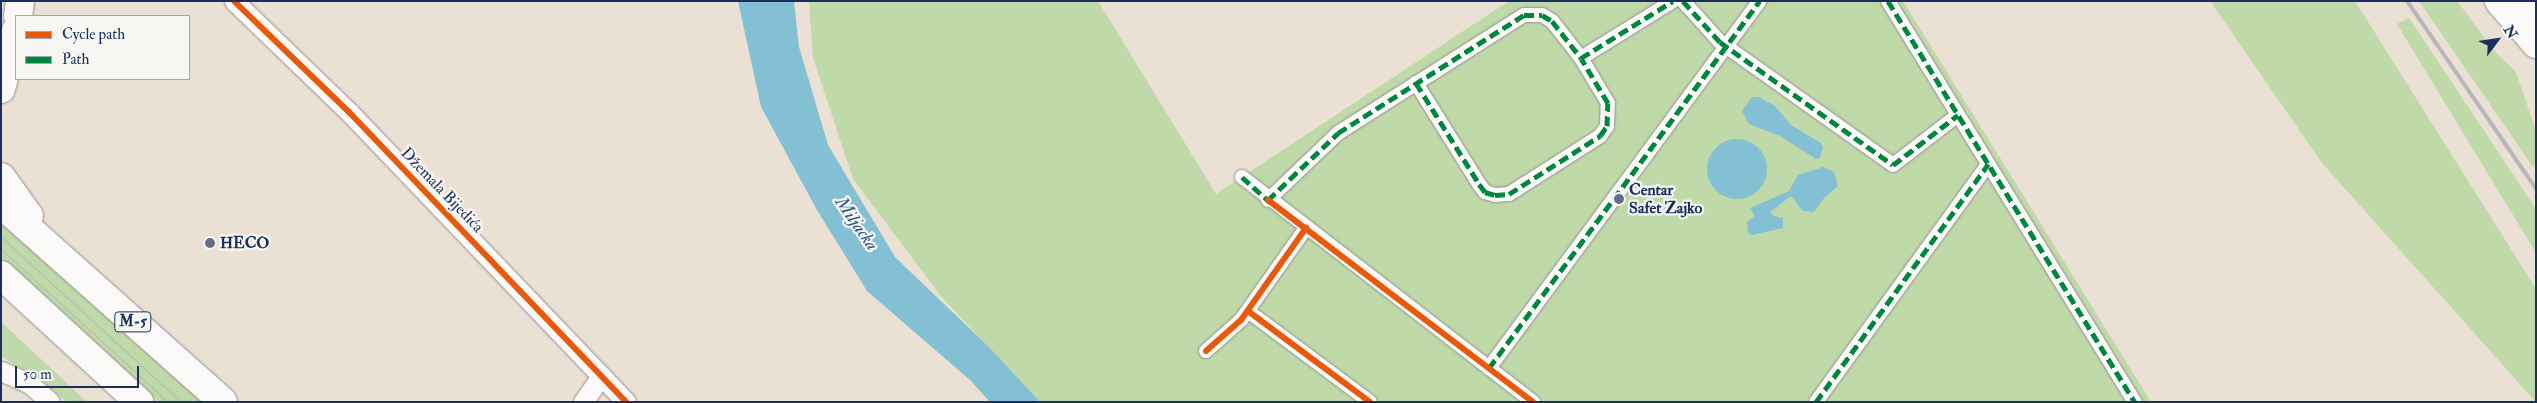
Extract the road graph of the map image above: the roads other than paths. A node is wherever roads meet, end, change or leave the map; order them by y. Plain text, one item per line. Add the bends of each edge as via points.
1 (20, 1) edge
2 (234, 1) edge
3 (1673, 1) edge
4 (1683, 1) edge
5 (1760, 1) edge
6 (1888, 1) edge
7 (2499, 1) edge
8 (2531, 1) edge
9 (2536, 7) edge
10 (18, 15) edge
11 (15, 35) edge
12 (2536, 44) edge
13 (1726, 47) junction
14 (1581, 58) junction
15 (2, 83) edge
16 (1416, 83) junction
17 (1958, 115) junction
18 (1988, 164) junction
19 (1, 177) edge
20 (1242, 177) dead end
21 (1268, 200) junction
22 (1, 204) edge
23 (1306, 228) junction
24 (42, 242) junction
25 (7, 283) edge
26 (1248, 311) junction
27 (1206, 351) dead end
28 (1489, 368) junction
29 (1, 371) edge
30 (601, 376) junction
31 (50, 402) edge
32 (139, 402) edge
33 (223, 402) edge
34 (583, 402) edge
35 (626, 402) edge
36 (1370, 402) edge
37 (1533, 402) edge
38 (1816, 402) edge
39 (2135, 402) edge

1 - 10 main road
2 - 30 street, Džemala Bijedića via 349,112
3 - 14 street
4 - 13 street
5 - 13 street
6 - 17 street
7 - 12 main road
8 - 9 main road
11 - 15 main road
13 - 17 street via 1893,165
13 - 28 street
14 - 16 street via 1552,22 1542,15 1524,15
14 - 16 street via 1608,103 1607,126 1600,136 1509,194 1485,192
16 - 21 street via 1338,133
17 - 18 street
18 - 38 street
18 - 39 street
19 - 24 main road via 29,215
20 - 21 street
21 - 23 street
22 - 24 main road, M-5
23 - 26 street
23 - 28 street
24 - 33 main road, M-5
25 - 32 main road
26 - 27 street
26 - 36 street
28 - 37 street
29 - 31 street via 30,384
30 - 34 street
30 - 35 street, Džemala Bijedića

